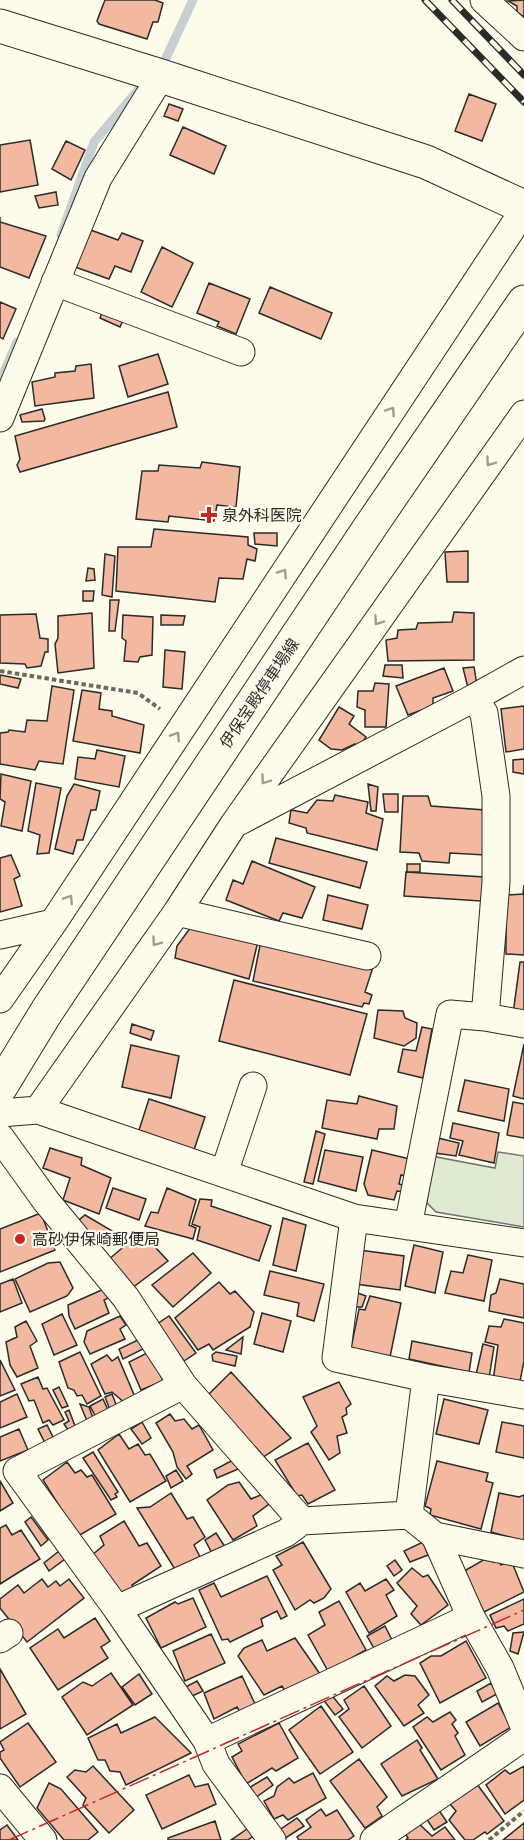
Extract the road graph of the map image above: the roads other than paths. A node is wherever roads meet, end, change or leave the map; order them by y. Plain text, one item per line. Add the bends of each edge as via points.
1 (484, 0) edge
2 (0, 26) edge
3 (524, 37) edge
4 (161, 76) junction
5 (524, 209) edge
6 (56, 282) junction
7 (524, 302) edge
8 (241, 352) dead end
9 (524, 414) edge
10 (0, 418) edge
11 (524, 670) edge
12 (474, 698) junction
13 (234, 824) junction
14 (177, 912) junction
15 (53, 923) junction
16 (0, 935) edge
17 (367, 956) dead end
18 (0, 999) edge
19 (485, 1017) junction
20 (524, 1024) edge
21 (253, 1086) dead end
22 (0, 1088) edge
23 (38, 1110) junction
24 (0, 1113) edge
25 (0, 1137) edge
26 (224, 1173) junction
27 (354, 1218) junction
28 (408, 1226) junction
29 (524, 1243) edge
30 (426, 1378) junction
31 (183, 1385) junction
32 (524, 1395) edge
33 (409, 1515) junction
34 (302, 1521) junction
35 (435, 1536) junction
36 (524, 1554) edge
37 (117, 1609) junction
38 (471, 1617) junction
39 (512, 1669) edge
40 (524, 1726) edge
41 (524, 1737) edge
42 (207, 1740) junction
43 (0, 1788) edge
44 (43, 1840) edge
45 (272, 1840) edge
46 (374, 1840) edge

1 - 3 street
2 - 4 main road
4 - 5 main road via 426,162
4 - 6 street via 98,178
15 -> 5 street
6 - 8 street
6 - 10 street
7 - 22 main road, 伊保宝殿停車場線 via 47,1011
9 -> 13 street
11 - 12 street
12 - 13 street
12 - 19 street via 484,714 496,796 496,882
13 - 14 street
14 - 17 street
14 -> 23 street
15 - 16 street
15 - 18 street
19 - 20 street
19 - 28 street via 450,1014
21 - 26 street
23 - 24 street
23 - 26 street
25 - 31 street via 46,1201 126,1298
26 - 27 street
27 - 28 street
27 - 30 street via 336,1358
28 - 29 street
30 - 32 street
30 - 33 street
31 - 34 street
31 - 37 street via 17,1471
33 - 34 street
33 - 35 street
34 - 37 street via 286,1533
35 - 36 street
35 - 38 street
37 - 42 street
38 - 39 street
38 - 42 street
39 - 40 street
41 - 46 street
42 - 45 street via 216,1764
43 - 44 street

